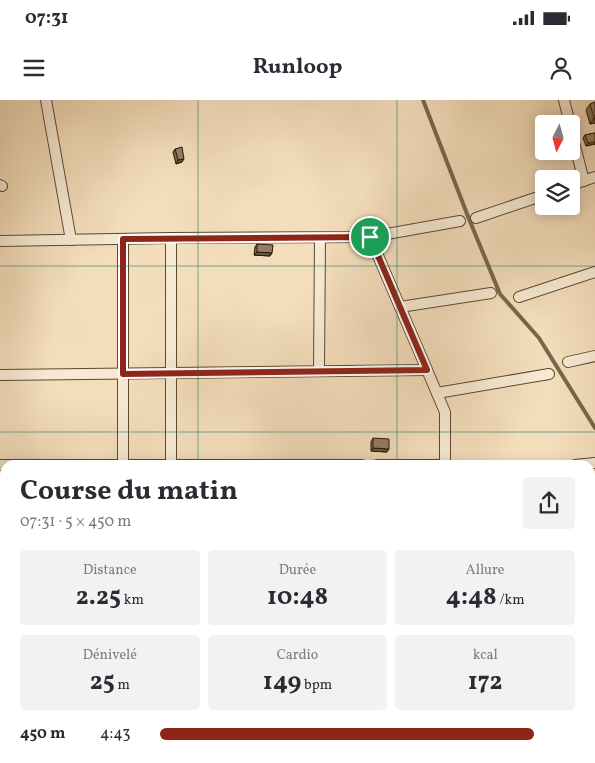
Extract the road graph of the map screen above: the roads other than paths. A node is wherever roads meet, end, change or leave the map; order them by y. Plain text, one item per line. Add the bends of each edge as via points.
1 (46, 100) edge
2 (564, 100) edge
3 (568, 115) edge
4 (579, 160) edge
5 (595, 177) edge
6 (584, 181) junction
7 (580, 182) edge
8 (535, 198) edge
9 (476, 218) dead end
10 (460, 221) dead end
11 (370, 237) junction
12 (171, 238) junction
13 (320, 238) junction
14 (123, 239) junction
15 (71, 240) junction
16 (0, 241) edge
17 (595, 272) edge
18 (491, 293) dead end
19 (518, 297) dead end
20 (400, 307) junction
21 (595, 356) edge
22 (568, 362) dead end
23 (427, 370) junction
24 (319, 371) junction
25 (171, 373) junction
26 (123, 374) junction
27 (549, 374) dead end
28 (0, 375) edge
29 (437, 393) junction
30 (123, 460) edge
31 (171, 460) edge
32 (445, 460) edge

1 - 15 street
2 - 3 street
4 - 6 street
5 - 6 street
6 - 7 street
8 - 9 street
10 - 11 street
11 - 13 street
11 - 20 street
12 - 13 street
12 - 14 street
12 - 25 street
13 - 24 street
14 - 15 street
14 - 26 street
15 - 16 street
17 - 19 street
18 - 20 street
20 - 23 street
21 - 22 street
23 - 24 street
23 - 29 street
24 - 25 street
25 - 26 street
25 - 31 street
26 - 28 street
26 - 30 street
27 - 29 street
29 - 32 street via 445,412

